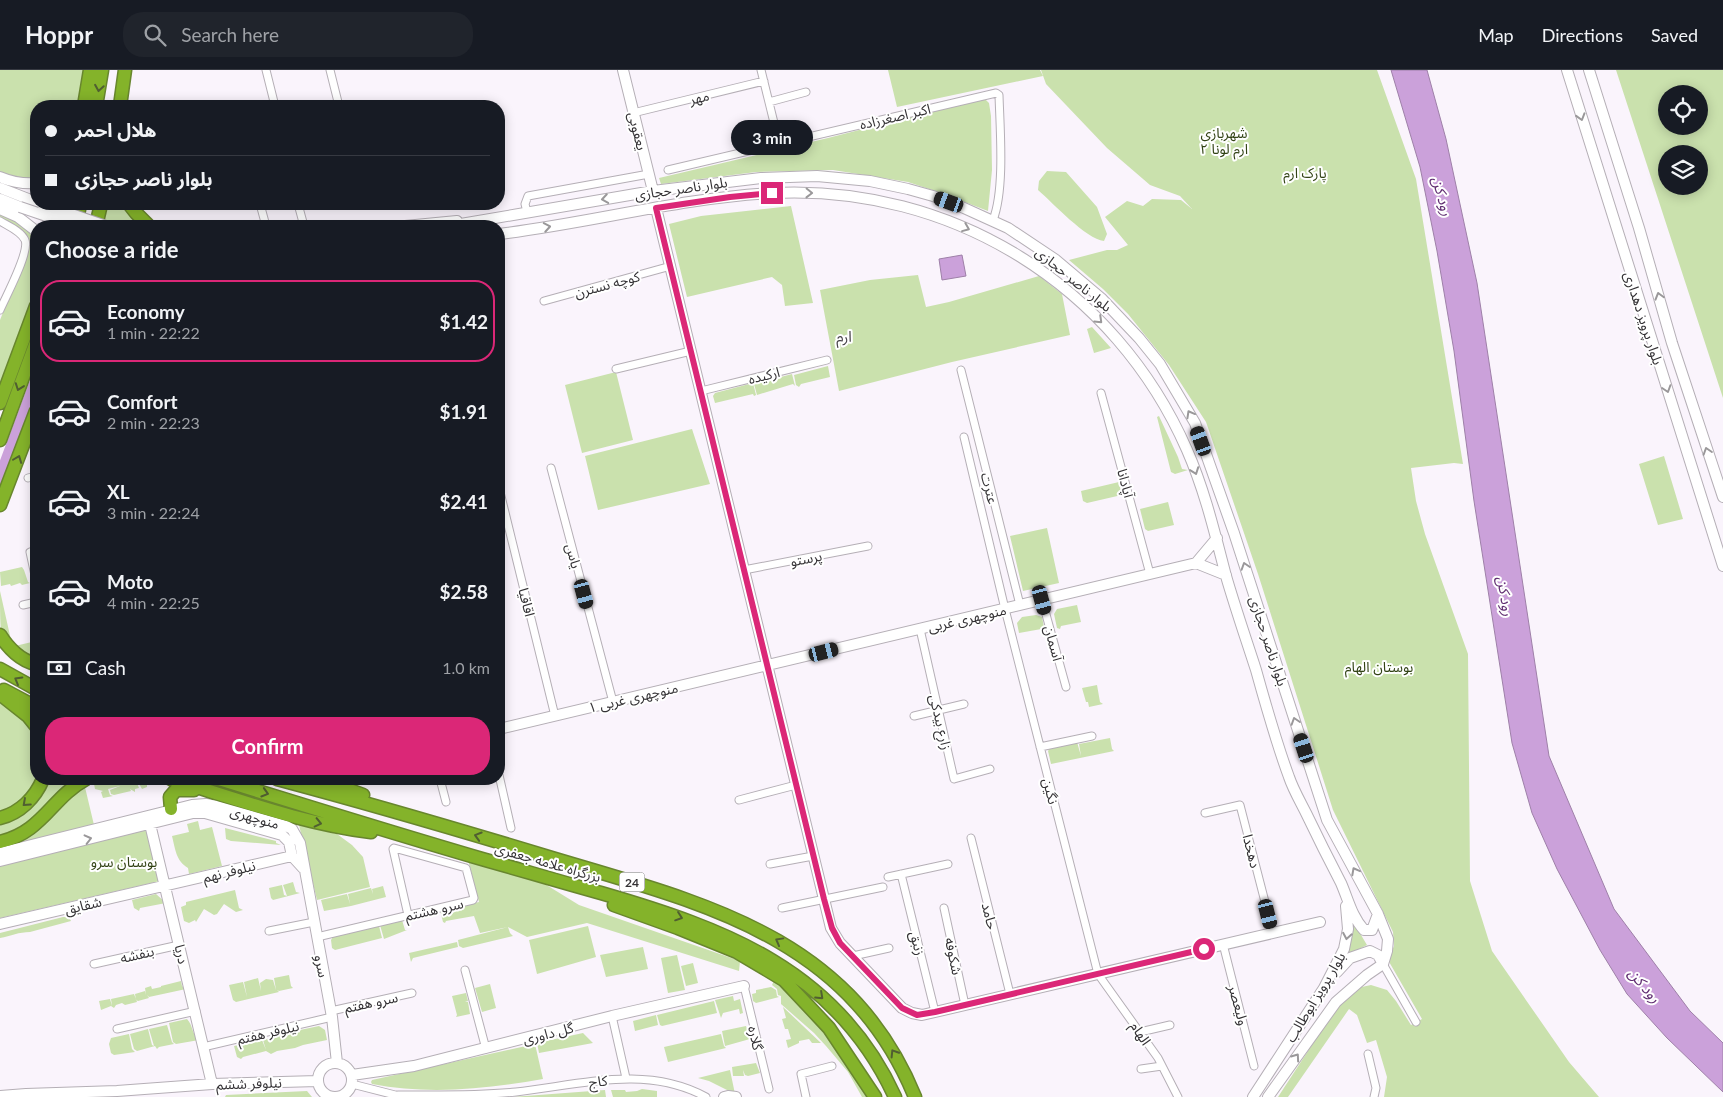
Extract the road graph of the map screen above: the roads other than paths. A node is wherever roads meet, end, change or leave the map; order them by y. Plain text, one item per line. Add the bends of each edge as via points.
1 (90, 70) edge
2 (102, 70) edge
3 (125, 70) edge
4 (266, 70) edge
5 (330, 70) edge
6 (623, 70) edge
7 (761, 70) edge
8 (1567, 70) edge
9 (1589, 70) edge
10 (764, 81) junction
11 (806, 92) dead end
12 (85, 100) edge
13 (97, 100) edge
14 (121, 100) edge
15 (274, 100) edge
16 (338, 100) edge
17 (769, 102) junction
18 (634, 112) junction
19 (779, 143) junction
20 (668, 170) dead end
21 (649, 174) junction
22 (0, 177) edge
23 (14, 182) junction
24 (30, 184) edge
25 (0, 188) edge
26 (30, 189) edge
27 (653, 191) junction
28 (0, 199) edge
29 (30, 204) edge
30 (21, 207) junction
31 (656, 208) junction
32 (0, 209) edge
33 (44, 210) edge
34 (59, 210) edge
35 (134, 210) edge
36 (526, 212) junction
37 (503, 216) junction
38 (59, 220) edge
39 (89, 220) edge
40 (143, 220) edge
41 (464, 220) edge
42 (481, 220) edge
43 (993, 220) junction
44 (0, 222) edge
45 (30, 222) edge
46 (505, 233) edge
47 (671, 266) junction
48 (544, 301) dead end
49 (0, 310) edge
50 (30, 322) edge
51 (691, 350) junction
52 (30, 358) edge
53 (827, 360) dead end
54 (616, 368) dead end
55 (960, 370) dead end
56 (701, 390) junction
57 (1102, 393) dead end
58 (1, 401) edge
59 (30, 427) edge
60 (964, 437) dead end
61 (0, 440) edge
62 (551, 468) dead end
63 (1723, 497) edge
64 (0, 505) edge
65 (505, 512) edge
66 (1217, 538) junction
67 (868, 546) dead end
68 (1196, 563) junction
69 (1723, 566) edge
70 (744, 570) junction
71 (1150, 574) junction
72 (1226, 575) junction
73 (1042, 600) junction
74 (30, 603) edge
75 (23, 605) dead end
76 (1020, 605) junction
77 (1005, 609) junction
78 (920, 629) junction
79 (0, 635) edge
80 (0, 647) edge
81 (30, 662) edge
82 (767, 665) junction
83 (0, 669) edge
84 (30, 670) edge
85 (30, 686) edge
86 (1066, 687) dead end
87 (0, 688) edge
88 (0, 694) edge
89 (612, 702) junction
90 (30, 704) edge
91 (964, 704) dead end
92 (939, 710) junction
93 (555, 716) junction
94 (914, 716) dead end
95 (30, 718) edge
96 (505, 728) edge
97 (1092, 736) dead end
98 (1040, 748) junction
99 (990, 769) dead end
100 (40, 785) edge
101 (74, 785) edge
102 (190, 785) edge
103 (238, 785) edge
104 (299, 785) edge
105 (337, 785) edge
106 (442, 785) edge
107 (501, 785) edge
108 (796, 785) junction
109 (212, 792) junction
110 (739, 800) dead end
111 (446, 802) dead end
112 (171, 809) junction
113 (404, 813) junction
114 (1205, 814) dead end
115 (0, 818) edge
116 (150, 824) junction
117 (511, 828) dead end
118 (404, 836) junction
119 (971, 838) dead end
120 (0, 842) edge
121 (39, 847) junction
122 (0, 853) edge
123 (292, 856) junction
124 (813, 856) junction
125 (0, 861) edge
126 (770, 864) dead end
127 (948, 864) dead end
128 (304, 868) junction
129 (532, 873) junction
130 (901, 874) junction
131 (888, 877) dead end
132 (166, 887) junction
133 (883, 887) dead end
134 (1343, 888) junction
135 (824, 899) junction
136 (782, 908) dead end
137 (944, 908) dead end
138 (1378, 914) junction
139 (408, 915) junction
140 (314, 922) junction
141 (1320, 922) dead end
142 (0, 924) edge
143 (270, 931) dead end
144 (1273, 933) junction
145 (317, 937) junction
146 (179, 944) junction
147 (1223, 944) junction
148 (889, 948) dead end
149 (852, 956) junction
150 (94, 964) dead end
151 (1383, 964) junction
152 (465, 970) dead end
153 (1098, 974) junction
154 (744, 986) joint
155 (1324, 988) junction
156 (412, 993) dead end
157 (1010, 994) junction
158 (965, 1005) junction
159 (196, 1012) junction
160 (935, 1012) junction
161 (332, 1014) junction
162 (612, 1016) junction
163 (1416, 1022) dead end
164 (1170, 1025) dead end
165 (117, 1029) dead end
166 (1140, 1032) junction
167 (203, 1047) junction
168 (486, 1049) junction
169 (1368, 1054) dead end
170 (338, 1063) junction
171 (832, 1066) dead end
172 (1162, 1066) junction
173 (1254, 1066) dead end
174 (1141, 1069) dead end
175 (626, 1078) junction
176 (352, 1079) junction
177 (318, 1081) junction
178 (212, 1084) junction
179 (769, 1090) dead end
180 (0, 1096) edge
181 (327, 1096) edge
182 (400, 1096) edge
183 (706, 1097) edge
184 (724, 1097) edge
185 (736, 1097) edge
186 (806, 1097) edge
187 (875, 1097) edge
188 (895, 1097) edge
189 (915, 1097) edge
190 (1178, 1097) edge
191 (1253, 1097) edge
192 (1268, 1097) edge
193 (1374, 1097) edge

1 - 12 highway
2 -> 13 highway
3 - 14 highway
4 - 15 street
5 - 16 street
6 - 18 main road, یعقوبی
7 - 10 street
8 -> 69 main road, بلوار پرویز دهداری
63 -> 9 main road, بلوار پرویز دهداری via 1672,343
10 - 17 street
10 - 18 street, مهر
11 - 17 street
17 - 19 street
18 - 21 main road, یعقوبی
19 - 20 street, اکبر اصغرزاده
19 - 43 street, اکبر اصغرزاده via 998,93 1000,170
21 - 27 main road, یعقوبی
21 - 36 street via 528,196
22 - 23 main road
23 - 24 main road
23 - 26 main road
25 - 30 main road
27 -> 36 main road, بلوار ناصر حجازی
27 - 43 main road, بلوار ناصر حجازی via 761,178 834,177 908,189
28 - 30 main road
29 - 30 main road
30 - 32 main road
30 - 33 main road via 35,219
30 - 38 main road, bridge
30 - 45 main road
46 -> 31 main road, بلوار ناصر حجازی
31 - 47 main road
31 -> 66 main road, بلوار ناصر حجازی via 772,193 848,195 923,211 972,230 1005,248 1063,286 1115,336 1145,376 1168,411 1188,451
34 - 39 main road, bridge
35 - 40 highway
36 - 37 main road, بلوار ناصر حجازی
37 - 41 main road
37 - 42 main road, بلوار ناصر حجازی
138 -> 43 main road, بلوار ناصر حجازی via 1328,820 1195,422 1160,364 1101,298 1056,260
44 - 49 street via 19,232 26,244 24,256
47 - 48 street, کوچه نسترن
47 - 51 main road
50 - 58 highway
51 - 54 street
51 - 56 main road
52 -> 61 highway
53 - 56 street, ارکیده
55 - 76 street, عترت
56 - 70 main road
57 - 71 street, آپادانا
64 -> 59 highway
60 - 77 street, نگین
62 - 89 street, یاس
65 - 93 street, اقاقیا
66 - 68 main road
66 - 72 main road, بلوار ناصر حجازی
67 - 70 street, پرستو
68 - 71 main road, منوچهری غربی
68 - 72 main road
70 - 82 main road
71 - 73 main road, منوچهری غربی
72 - 134 main road, بلوار ناصر حجازی via 1289,780
73 - 76 main road, منوچهری غربی
73 - 86 street, آسمان
74 - 75 street
76 - 77 main road, منوچهری غربی
77 - 78 main road, منوچهری غربی
77 - 98 street, نگین
78 - 82 main road, منوچهری غربی
78 - 92 street, زارع بیدکی
79 - 81 highway
80 - 84 highway
82 - 89 main road, منوچهری غربی ۱
82 - 108 main road
85 -> 83 highway
87 - 90 highway
88 - 95 highway
89 - 93 main road, منوچهری غربی ۱
91 - 92 street
92 - 94 street
92 - 99 street, زارع بیدکی via 954,779
93 - 96 main road, منوچهری غربی ۱
97 - 98 street
98 - 153 street, نگین
100 -> 115 highway via 26,805
101 - 120 highway via 30,829
102 - 109 highway
103 -> 118 highway, بزرگراه علامه جعفری / 24
104 - 113 highway, بزرگراه علامه جعفری / 24
105 - 113 highway
106 - 111 street
107 - 117 street
108 - 110 street
108 - 124 main road
109 - 112 highway via 176,790 170,797
109 -> 118 highway via 349,830
112 - 121 main road, منوچهری
112 - 128 main road, منوچهری via 206,804 286,826 292,829 300,843
189 -> 113 highway, بزرگراه علامه جعفری / 24 via 895,1054 870,1019 818,967 789,946 703,905
114 - 144 street, دهخدا via 1240,805
121 -> 116 main road, منوچهری
116 - 123 main road, منوچهری via 205,813 282,834 289,842
116 - 132 main road, دریا
118 - 129 highway, بزرگراه علامه جعفری / 24
119 - 157 street, حامد
121 - 122 main road, منوچهری
121 - 125 main road, منوچهری
123 - 128 main road, منوچهری
123 - 132 main road, نیلوفر نهم
124 - 126 street
124 - 135 main road
127 - 130 street
128 - 140 main road, سرو
129 - 187 highway via 737,952 784,980 829,1028
129 -> 188 highway, بزرگراه علامه جعفری / 24 via 698,924 780,964 816,991 842,1017 870,1052
130 - 131 street
130 - 160 street, زنبق
132 - 142 main road, شقایق
132 - 146 main road, دریا
133 - 135 street
134 - 138 main road via 1357,923 1364,930 1372,930
134 -> 155 main road, بلوار پرویز ابوطالب via 1348,929 1344,948
135 - 136 street
135 - 149 main road via 834,934
137 - 158 street, شکوفه
138 - 151 main road via 1388,939
139 - 139 street, سرو هشتم via 393,848 466,868 473,900
139 - 145 street, سرو هشتم
140 - 143 street
140 - 145 main road, سرو
141 - 144 main road
144 - 147 main road
145 - 161 main road, سرو
146 - 150 street, بنفشه
146 - 159 main road, دریا
147 - 153 main road
147 - 173 street, ولیعصر
148 - 149 street
149 - 160 main road via 902,1008 922,1015
151 - 155 main road via 1378,955 1370,951 1362,953 1343,964
151 - 163 street
192 -> 151 main road, بلوار پرویز ابوطالب via 1336,1002
152 - 168 street
153 - 157 main road
153 - 166 street, الهام
154 - 162 main road, گل داوری
154 - 179 street, گلاره
155 - 191 main road, بلوار پرویز ابوطالب
156 - 161 street, سرو هفتم
157 - 158 main road
158 - 160 main road
159 - 165 street
159 - 167 main road, دریا
161 - 167 street, نیلوفر هفتم
161 - 170 main road, سرو
162 - 168 main road, گل داوری
162 - 175 street
164 - 166 street
166 - 172 street, الهام
167 - 178 main road, دریا
168 - 176 main road, گل داوری
169 - 193 street via 1376,1088
170 - 176 main road via 347,1068
170 - 177 main road via 327,1065
171 - 186 street via 801,1074
172 - 174 street
172 - 190 street, الهام
175 - 182 street, کاج via 515,1092
175 - 183 street, کاج via 672,1083
176 - 181 main road via 348,1092 340,1097
176 - 182 street, کاج
177 - 178 main road, نیلوفر ششم
177 - 181 main road
178 - 180 main road, نیلوفر ششم
184 - 185 main road

